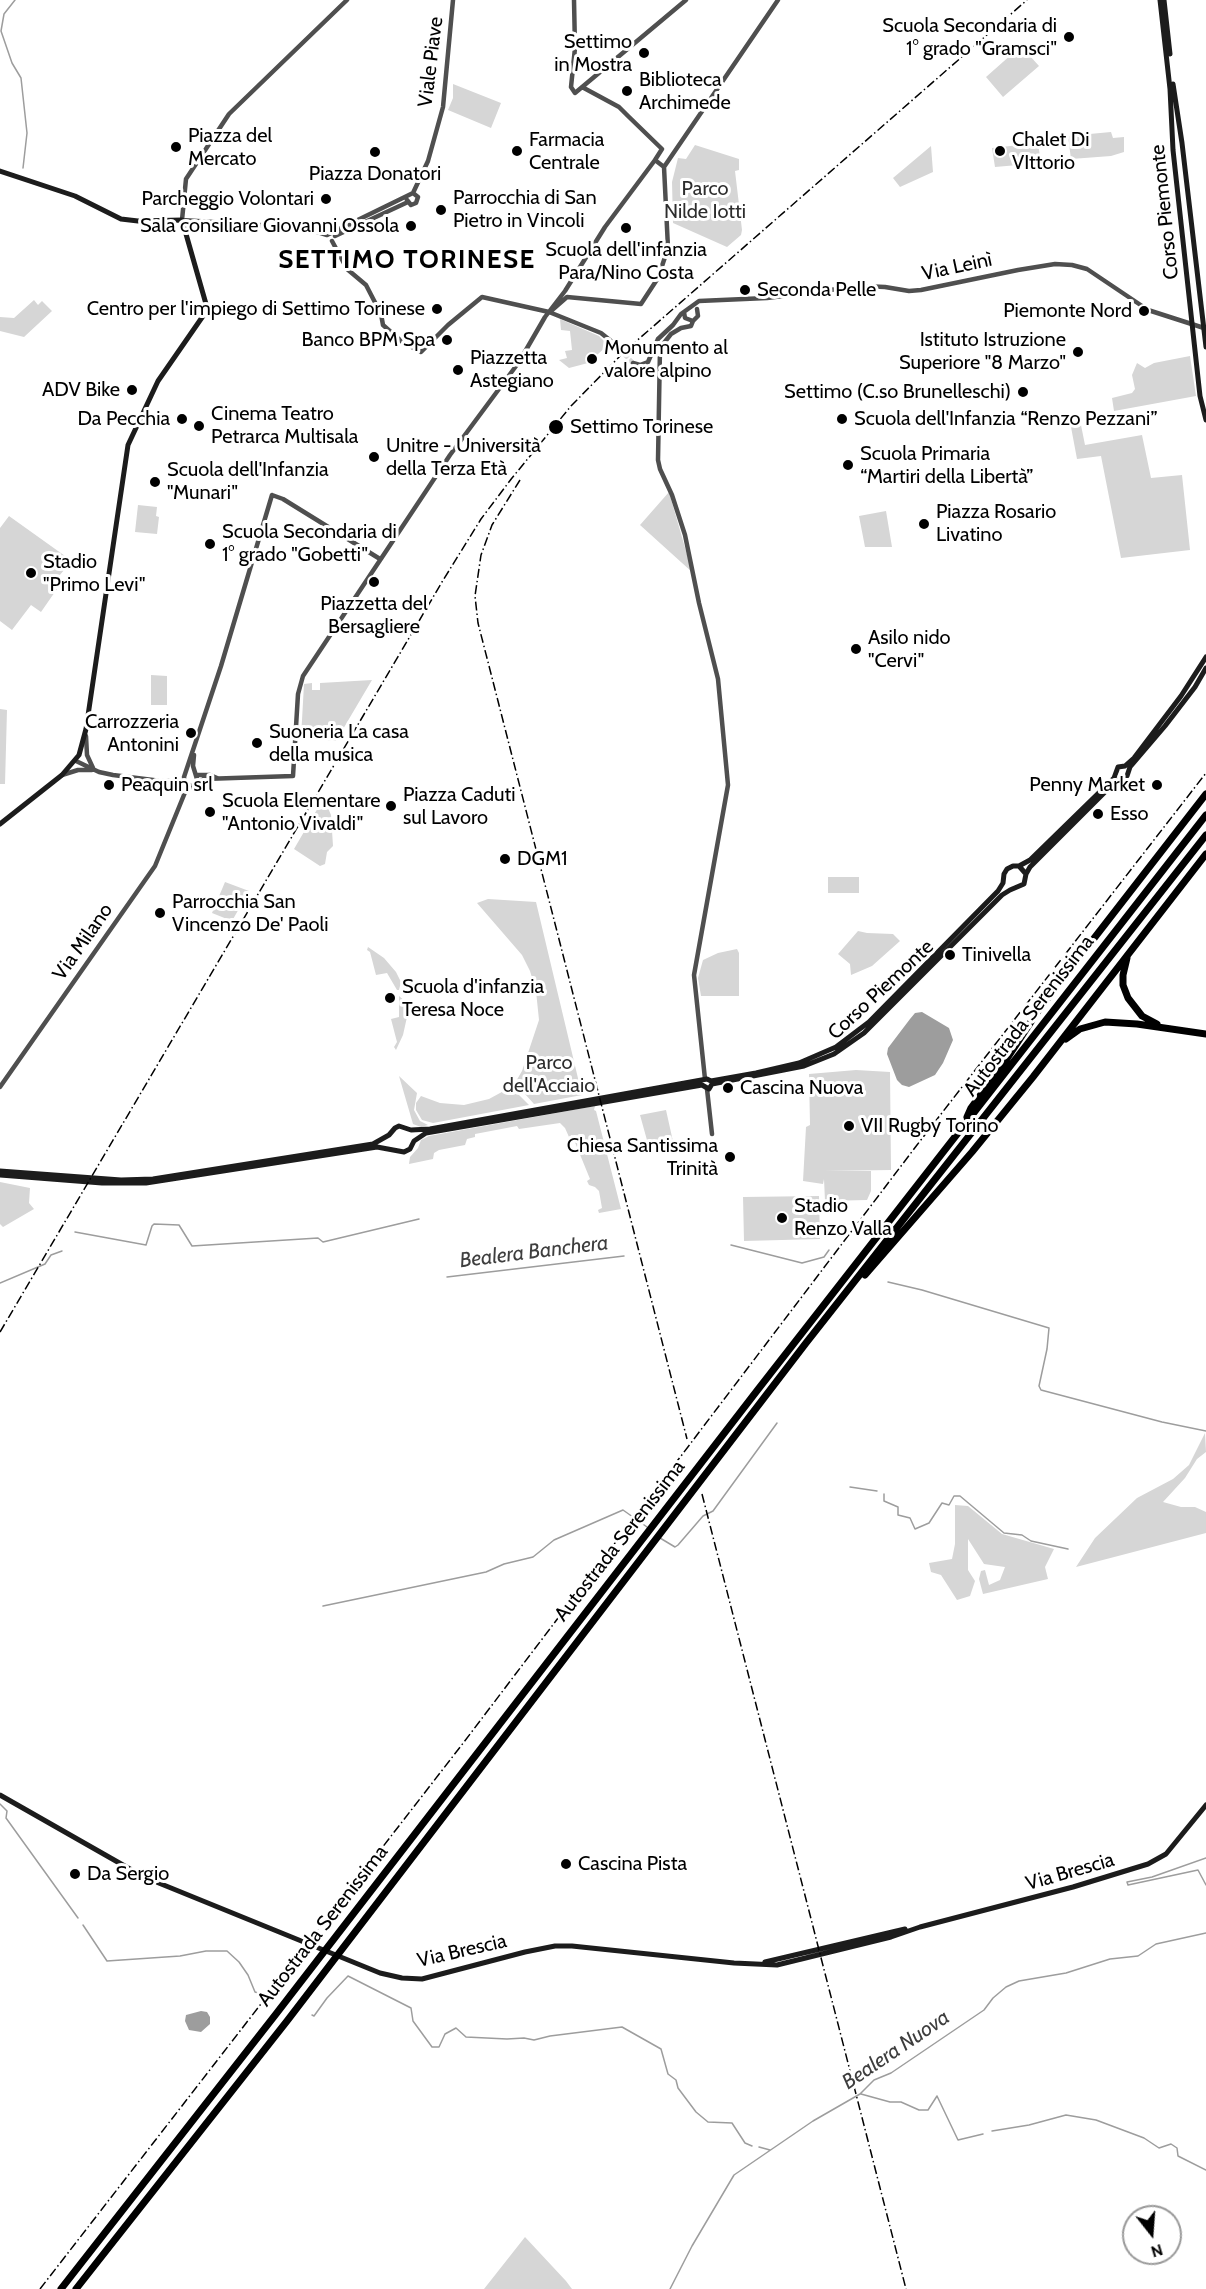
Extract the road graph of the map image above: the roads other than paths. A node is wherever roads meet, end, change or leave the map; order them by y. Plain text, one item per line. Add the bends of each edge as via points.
1 (347, 0) edge
2 (453, 0) edge
3 (574, 0) edge
4 (686, 0) edge
5 (778, 0) edge
6 (1162, 0) edge
7 (582, 87) junction
8 (655, 160) junction
9 (664, 167) junction
10 (0, 171) edge
11 (413, 193) junction
12 (407, 200) junction
13 (182, 220) junction
14 (332, 236) junction
15 (566, 295) junction
16 (695, 308) junction
17 (549, 312) junction
18 (686, 318) junction
19 (1193, 325) junction
20 (1204, 328) junction
21 (611, 341) tunnel mouth
22 (1206, 347) edge
23 (633, 363) dead end
24 (1206, 420) edge
25 (380, 559) junction
26 (1206, 657) edge
27 (1206, 668) edge
28 (86, 729) junction
29 (194, 752) junction
30 (76, 760) junction
31 (1126, 768) junction
32 (95, 770) junction
33 (195, 774) junction
34 (62, 775) junction
35 (1118, 777) junction
36 (217, 778) junction
37 (185, 779) junction
38 (168, 781) junction
39 (194, 784) junction
40 (182, 791) junction
41 (1206, 794) edge
42 (178, 807) junction
43 (1206, 815) edge
44 (0, 824) edge
45 (1206, 835) edge
46 (1206, 854) edge
47 (1019, 866) junction
48 (1026, 874) junction
49 (1004, 877) junction
50 (1015, 888) junction
51 (1136, 943) junction
52 (1206, 1032) edge
53 (1033, 1077) junction
54 (707, 1083) junction
55 (0, 1087) edge
56 (594, 1102) junction
57 (962, 1128) junction
58 (411, 1130) junction
59 (712, 1134) dead end
60 (389, 1135) junction
61 (414, 1141) junction
62 (394, 1149) junction
63 (0, 1173) edge
64 (103, 1181) junction
65 (806, 1343) junction
66 (0, 1795) edge
67 (1206, 1805) edge
68 (61, 2289) edge
69 (76, 2289) edge

1 - 13 street via 229,114 186,179
2 - 11 street, Viale Piave via 443,107 428,161
3 - 7 street via 571,87 575,93
4 - 7 street
5 - 9 street
6 - 19 main road, Corso Piemonte via 1173,150
6 - 20 main road, Corso Piemonte
7 - 8 street via 619,107 662,149
8 - 9 street
8 - 15 street via 605,227
9 - 15 street via 668,248 658,278 641,304
10 - 13 main road via 75,196 122,219
11 - 12 street
11 - 12 street, Viale Piave via 417,202 412,205
12 - 14 street
13 - 14 street via 305,228
13 - 28 main road via 206,310 158,381 128,445
14 - 17 street via 347,269 366,285 383,325 421,352 482,297
15 - 17 street
16 - 18 street via 688,307
16 - 18 street, Via Leinì via 698,316
16 - 19 street, Via Leinì via 701,302 866,286 921,290 1035,267 1072,265 1087,269 1148,310
17 - 21 street via 601,333
17 - 25 street via 506,381
18 - 23 street via 658,339 648,362
18 - 54 street via 691,326 678,329 660,348 658,465 690,551 723,715 728,791 694,981
19 - 20 street, Via Leinì
19 - 24 main road, Corso Piemonte
20 - 22 main road, Corso Piemonte
25 - 29 street, Via Milano via 272,495
25 - 36 street via 301,680 293,776
26 - 31 main road
27 - 31 main road via 1165,726
28 - 30 main road
28 - 32 street via 87,755
29 - 33 street, Via Milano
29 - 37 street, Via Milano
30 - 32 street
30 - 34 main road
31 - 35 main road via 1127,776
31 - 35 main road via 1118,767
32 - 34 street
32 - 38 street
33 - 36 street
33 - 37 street
33 - 39 street, Via Milano
34 - 44 main road
35 - 47 main road
35 - 48 main road
36 - 39 street
37 - 38 street
37 - 39 street
37 - 40 street, Via Milano
38 - 40 street
39 - 42 street, Via Milano via 184,793
40 - 42 street, Via Milano
41 - 57 highway via 1040,1008 971,1108
42 - 55 street, Via Milano via 155,866
43 - 57 highway, Autostrada Serenissima
45 - 65 highway, Autostrada Serenissima
46 - 51 highway
47 - 48 main road
47 - 49 main road via 1010,867
48 - 50 main road via 1024,884
49 - 50 main road
49 - 54 main road, Corso Piemonte via 998,891 869,1022 844,1042 799,1063
50 - 54 main road, Corso Piemonte via 1002,895 864,1033 844,1048 797,1068
51 - 52 highway via 1123,975 1128,998 1135,1008 1152,1022
51 - 53 highway
52 - 53 highway via 1120,1022 1093,1024 1068,1037
53 - 65 highway
54 - 56 main road
54 - 59 street
56 - 58 main road
56 - 61 main road via 426,1133
57 - 68 highway, Autostrada Serenissima
58 - 60 main road via 399,1126
58 - 61 main road
60 - 62 main road
60 - 64 main road via 373,1144 162,1177
61 - 62 main road via 407,1150
62 - 64 main road via 377,1147 153,1182
63 - 64 main road
65 - 69 highway, Autostrada Serenissima via 294,2012
66 - 67 main road, Via Brescia via 128,1870 380,1973 422,1979 555,1946 755,1964 776,1962 1073,1887 1148,1864 1166,1854

